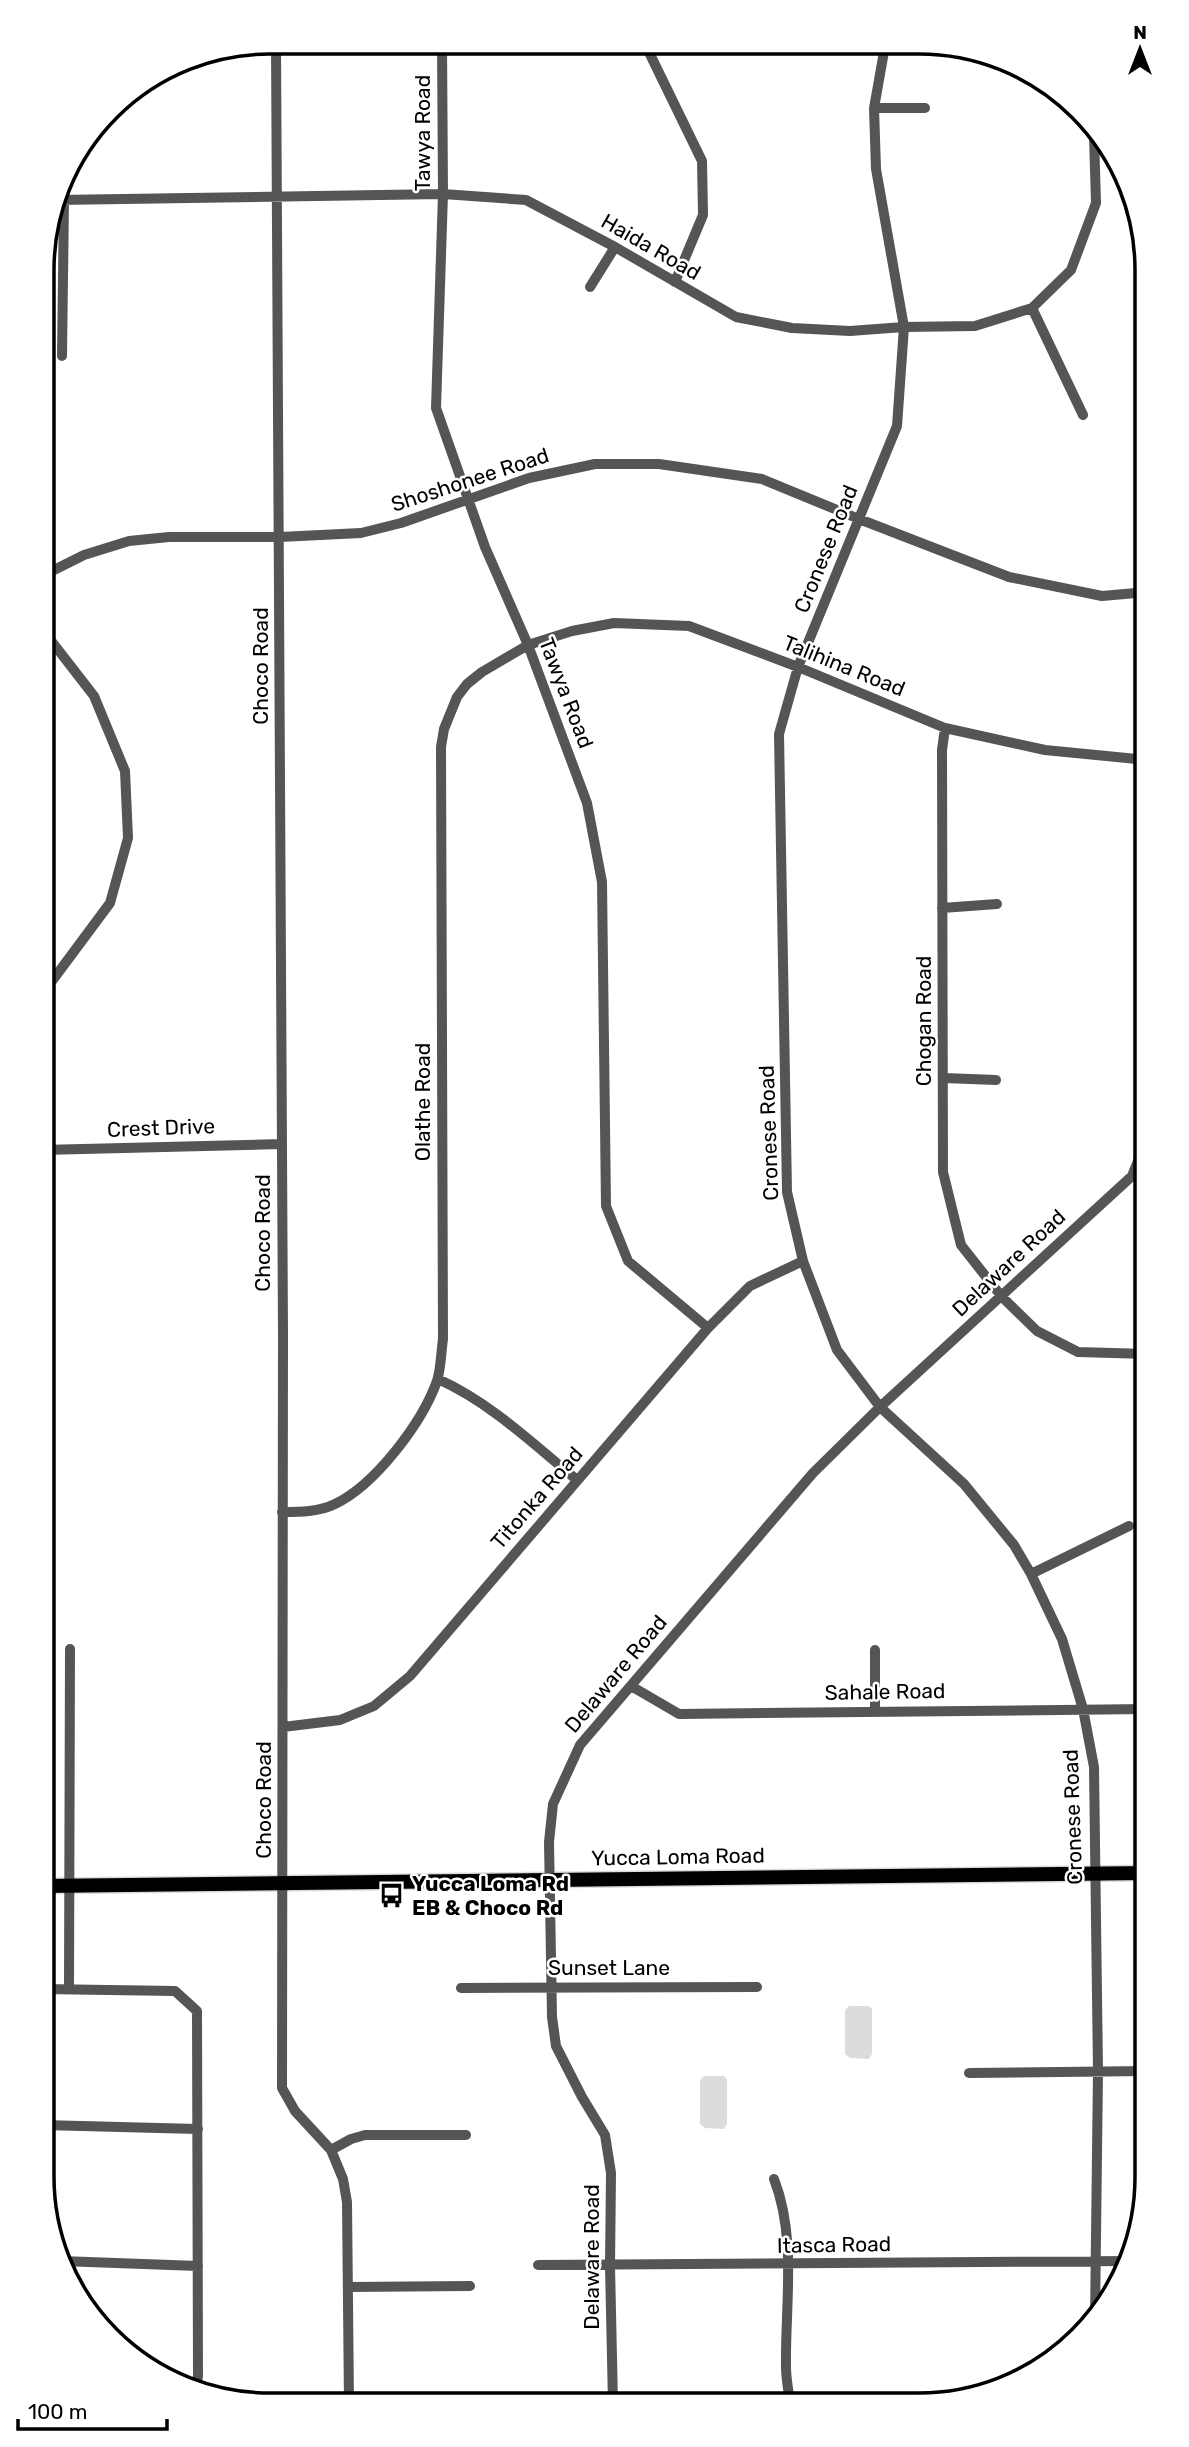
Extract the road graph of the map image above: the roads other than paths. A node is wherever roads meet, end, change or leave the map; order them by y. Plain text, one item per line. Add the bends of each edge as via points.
1 (650, 54) edge
2 (884, 54) edge
3 (276, 55) edge
4 (442, 55) edge
5 (874, 108) junction
6 (925, 108) dead end
7 (1094, 145) edge
8 (443, 194) junction
9 (277, 197) junction
10 (67, 200) edge
11 (61, 218) edge
12 (615, 247) junction
13 (675, 282) junction
14 (590, 287) dead end
15 (1032, 308) junction
16 (904, 327) junction
17 (62, 356) dead end
18 (1083, 415) dead end
19 (467, 499) junction
20 (859, 519) junction
21 (280, 537) junction
22 (55, 569) edge
23 (1135, 593) edge
24 (55, 645) edge
25 (528, 645) junction
26 (798, 667) junction
27 (945, 728) junction
28 (1135, 759) edge
29 (997, 904) dead end
30 (942, 908) junction
31 (55, 977) edge
32 (944, 1079) junction
33 (996, 1080) dead end
34 (282, 1144) junction
35 (55, 1150) edge
36 (1135, 1170) edge
37 (803, 1261) junction
38 (1002, 1297) junction
39 (708, 1328) junction
40 (1134, 1354) edge
41 (438, 1379) junction
42 (880, 1407) junction
43 (577, 1480) junction
44 (282, 1512) junction
45 (1129, 1526) dead end
46 (1031, 1574) junction
47 (70, 1649) dead end
48 (875, 1650) dead end
49 (631, 1686) junction
50 (1083, 1709) junction
51 (1134, 1709) edge
52 (875, 1712) junction
53 (283, 1727) junction
54 (1096, 1873) junction
55 (1134, 1873) edge
56 (550, 1880) junction
57 (283, 1883) junction
58 (54, 1886) edge
59 (69, 1886) junction
60 (757, 1987) dead end
61 (461, 1988) dead end
62 (551, 1988) junction
63 (54, 1989) edge
64 (69, 1989) junction
65 (1098, 2071) junction
66 (1134, 2071) edge
67 (969, 2073) dead end
68 (54, 2125) edge
69 (198, 2129) junction
70 (466, 2135) dead end
71 (331, 2150) junction
72 (775, 2179) dead end
73 (73, 2261) edge
74 (1097, 2261) junction
75 (1117, 2261) edge
76 (788, 2264) junction
77 (198, 2266) junction
78 (538, 2266) dead end
79 (610, 2266) junction
80 (470, 2286) dead end
81 (349, 2287) junction
82 (1096, 2299) edge
83 (197, 2379) edge
84 (349, 2393) edge
85 (613, 2393) edge
86 (789, 2393) edge

1 - 13 street via 702,161 703,215
2 - 5 street, Cronese Road
3 - 9 street, Choco Road
4 - 8 street, Tawya Road
5 - 6 street
5 - 16 street, Cronese Road via 876,169
7 - 15 street, Haida Road via 1096,203 1071,270
8 - 9 street, Haida Road
8 - 12 street, Haida Road via 526,200
8 - 19 street, Tawya Road via 436,408
9 - 10 street, Haida Road
9 - 21 street, Choco Road
11 - 17 street
12 - 13 street, Haida Road
12 - 14 street
13 - 16 street, Haida Road via 736,317 850,331
15 - 16 street, Haida Road via 975,326
15 - 18 street
16 - 20 street, Cronese Road via 897,426
19 - 20 street, Shoshonee Road via 529,478 595,464 659,464 762,479
19 - 21 street, Shoshonee Road via 361,533
19 - 25 street, Tawya Road
20 - 23 street, Shoshonee Road via 1009,577 1102,596
20 - 26 street, Cronese Road
21 - 22 street, Shoshonee Road via 129,541
21 - 34 street, Choco Road
24 - 31 street via 94,696 125,772 128,838 110,903
25 - 26 street, Talihina Road via 614,623 689,626
25 - 39 street, Tawya Road via 587,803 603,882 606,1206 628,1261
25 - 41 street, Olathe Road via 467,684 443,729 443,1339
26 - 27 street, Talihina Road
26 - 37 street, Cronese Road via 779,734 787,1192
27 - 28 street, Talihina Road via 1045,750
27 - 30 street, Chogan Road
29 - 30 street
30 - 32 street, Chogan Road
32 - 33 street
32 - 38 street, Chogan Road via 943,1172 961,1245
34 - 35 street, Crest Drive
34 - 44 street, Choco Road
36 - 38 street, Delaware Road
37 - 39 street, Titonka Road via 750,1286
37 - 42 street, Cronese Road via 837,1350
38 - 40 street, Chogan Road via 1037,1331 1078,1352
38 - 42 street, Delaware Road
39 - 43 street, Titonka Road
41 - 43 street via 486,1404
41 - 44 street, Olathe Road via 409,1431 357,1491 314,1511
42 - 46 street, Cronese Road via 964,1484 1014,1545
42 - 49 street, Delaware Road via 813,1473
43 - 53 street, Titonka Road via 410,1676 374,1706 340,1720
44 - 53 street, Choco Road
45 - 46 street
46 - 50 street, Cronese Road via 1062,1639
47 - 59 street
48 - 52 street
49 - 52 street, Sahale Road via 679,1714
49 - 56 street, Delaware Road via 580,1745 553,1804
50 - 51 street, Sahale Road
50 - 52 street, Sahale Road
50 - 54 street, Cronese Road via 1094,1767
53 - 57 street, Choco Road
54 - 55 main road, Yucca Loma Road
54 - 56 main road, Yucca Loma Road
54 - 65 street, Cronese Road
56 - 57 main road, Yucca Loma Road
56 - 62 street, Delaware Road
57 - 59 main road, Yucca Loma Road
57 - 71 street, Choco Road via 282,2088 295,2111
58 - 59 main road, Yucca Loma Road
59 - 64 street
60 - 62 street, Sunset Lane
61 - 62 street, Sunset Lane
62 - 79 street, Delaware Road via 556,2046 606,2135 611,2172
63 - 64 street
64 - 69 street via 175,1991 197,2011
65 - 66 street
65 - 67 street
65 - 74 street, Cronese Road
68 - 69 street
69 - 77 street
70 - 71 street via 365,2135
71 - 81 street, Choco Road via 347,2202
72 - 76 street via 782,2199
73 - 77 street
74 - 75 street, Itasca Road
74 - 76 street, Itasca Road
74 - 82 street, Cronese Road
76 - 79 street, Itasca Road
76 - 86 street
77 - 83 street
78 - 79 street, Itasca Road
79 - 85 street, Delaware Road
80 - 81 street
81 - 84 street, Choco Road

